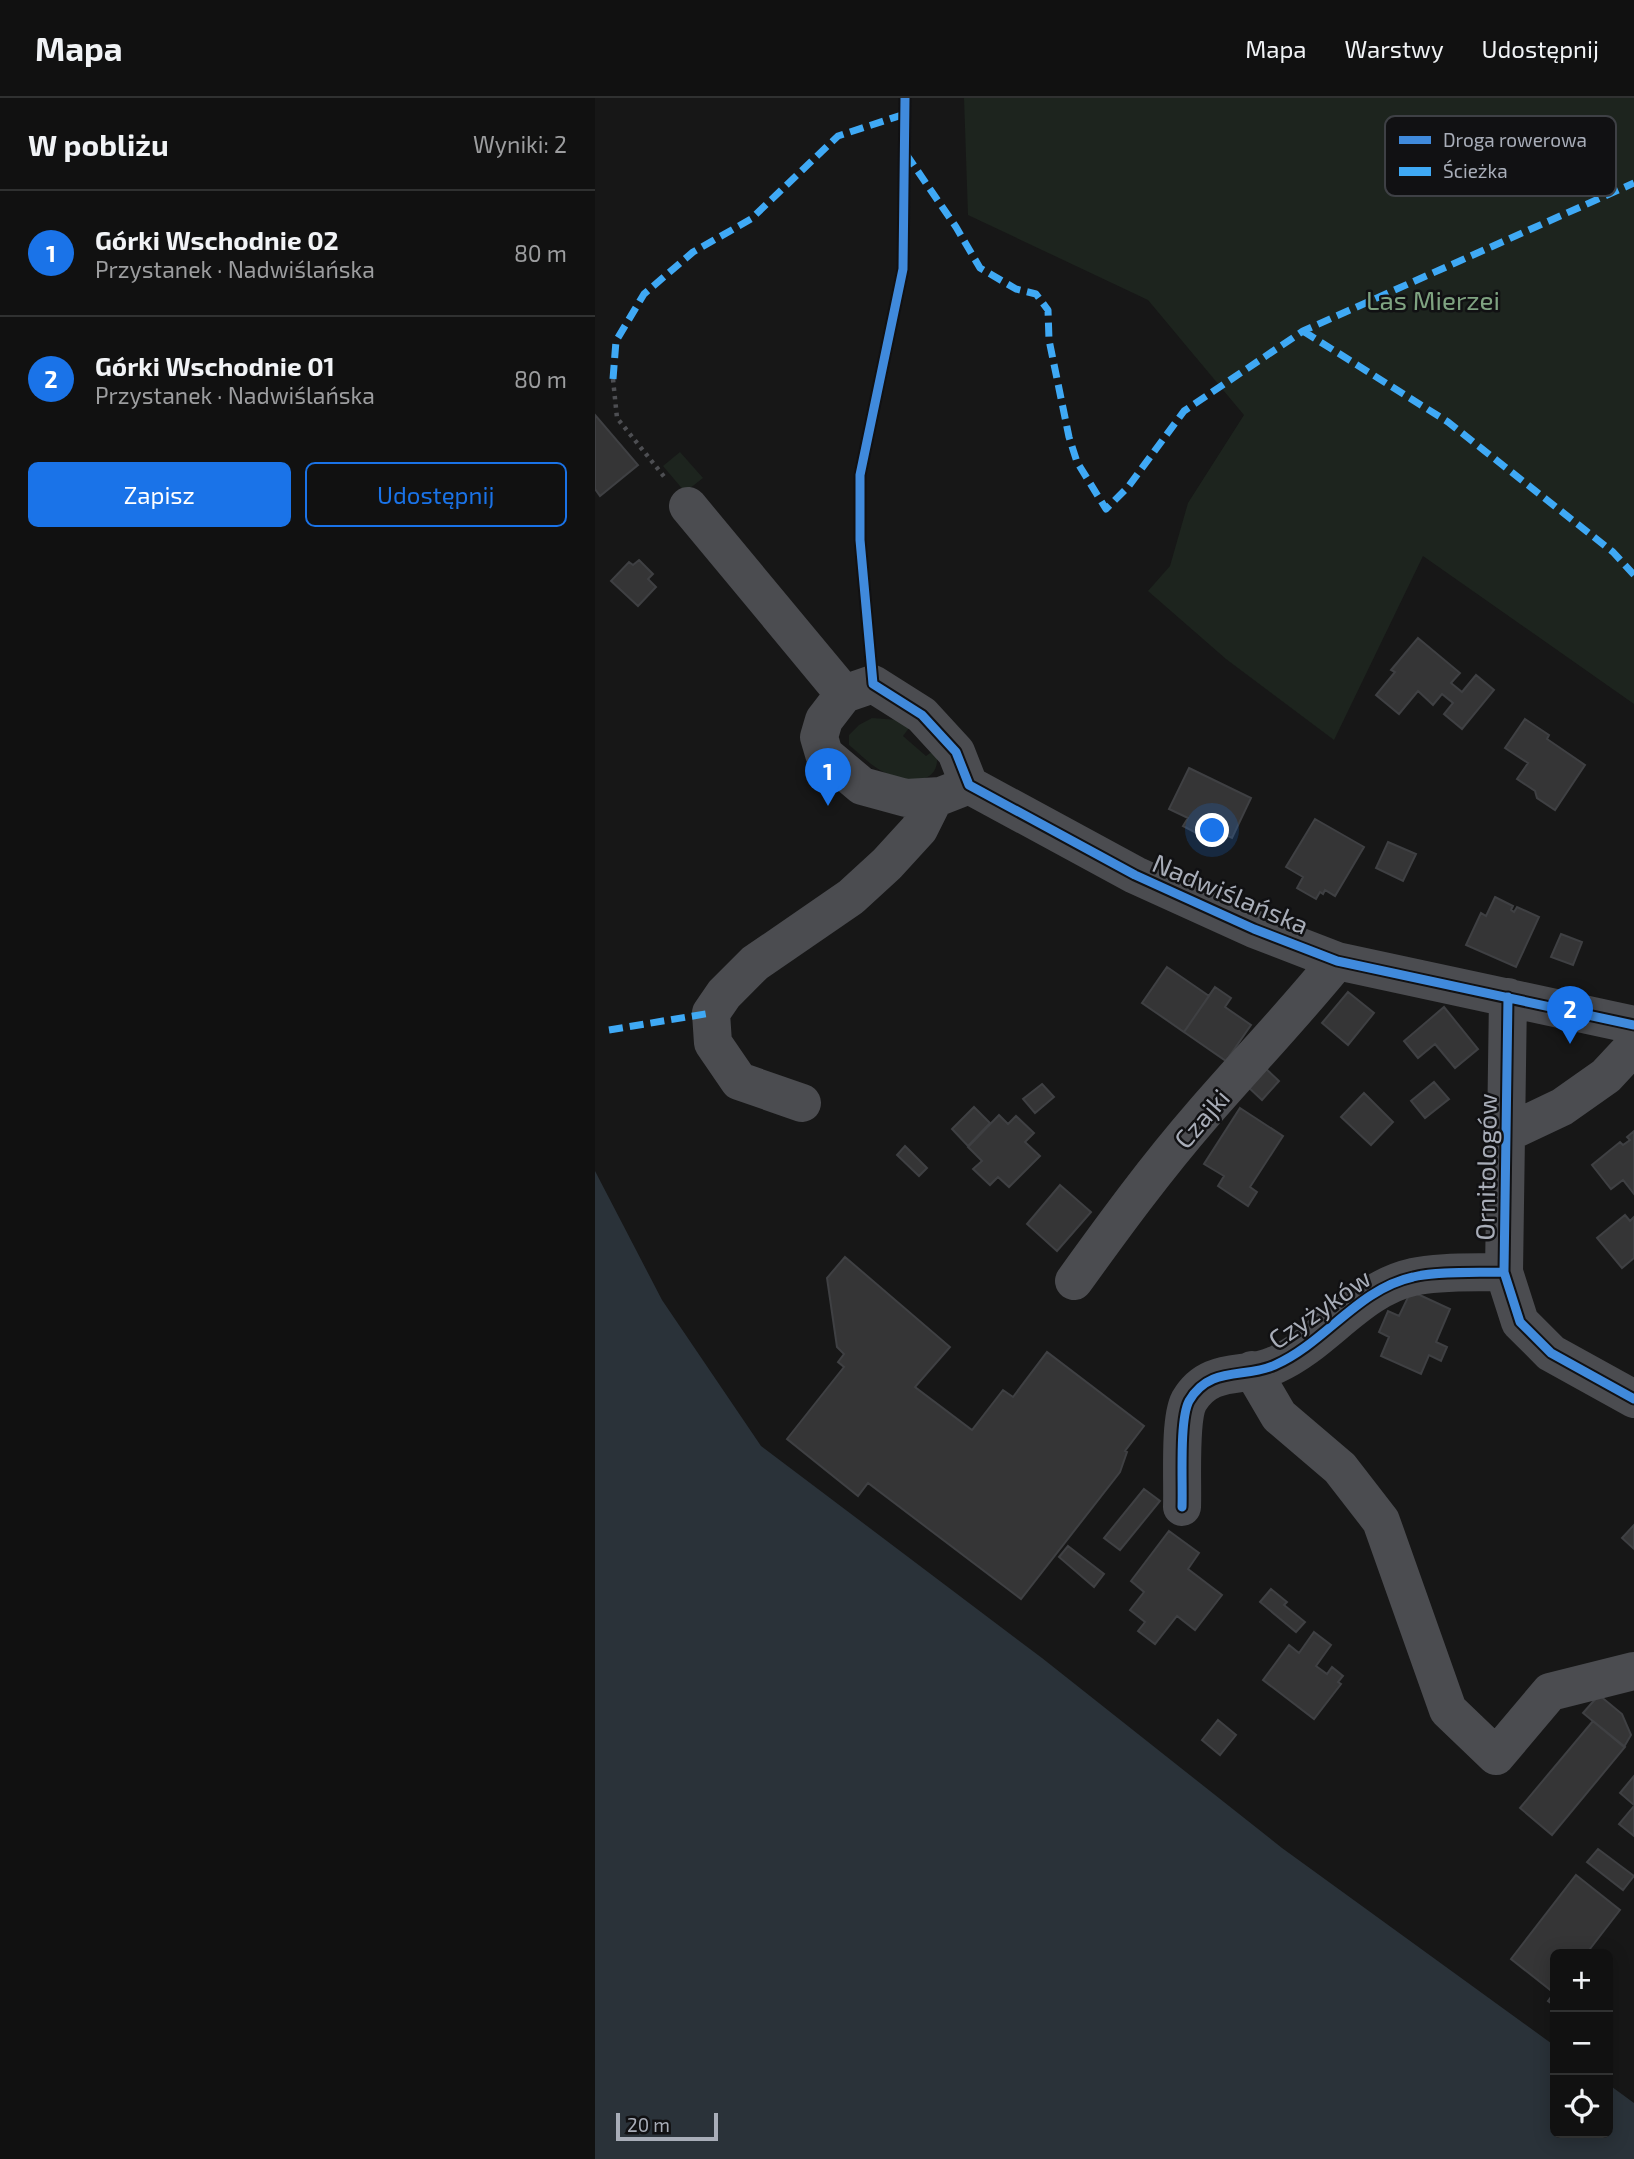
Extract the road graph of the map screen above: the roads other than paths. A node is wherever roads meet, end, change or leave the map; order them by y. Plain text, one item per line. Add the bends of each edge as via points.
1 (688, 506) road end
2 (845, 694) junction
3 (951, 791) junction
4 (1337, 961) junction
5 (1508, 997) junction
6 (1634, 1025) edge
7 (1634, 1046) edge
8 (802, 1103) dead end
9 (1507, 1133) junction
10 (1504, 1272) junction
11 (1074, 1281) dead end
12 (1252, 1370) junction
13 (1634, 1399) edge
14 (1182, 1507) dead end
15 (1634, 1671) edge

1 - 2 street
2 - 3 street via 873,684 922,715 956,751
2 - 3 street, Nadwiślańska via 824,720 819,737 824,754 862,786 906,798
3 - 4 street, Nadwiślańska via 1254,929
3 - 8 street via 887,864 851,897 755,963 711,1013 713,1044 739,1081
4 - 5 street, Nadwiślańska
4 - 11 street, Czajki via 1201,1116
5 - 6 street, Nadwiślańska
5 - 9 street, Ornitologów
7 - 9 street via 1606,1076 1562,1107
9 - 10 street, Ornitologów
10 - 12 street, Czyżyków via 1415,1276 1389,1285 1303,1349 1272,1367
10 - 13 street, Ornitologów via 1520,1322 1551,1353
12 - 14 street, Czyżyków via 1211,1380 1188,1403
12 - 15 street via 1279,1416 1340,1468 1381,1521 1448,1710 1496,1756 1550,1692

